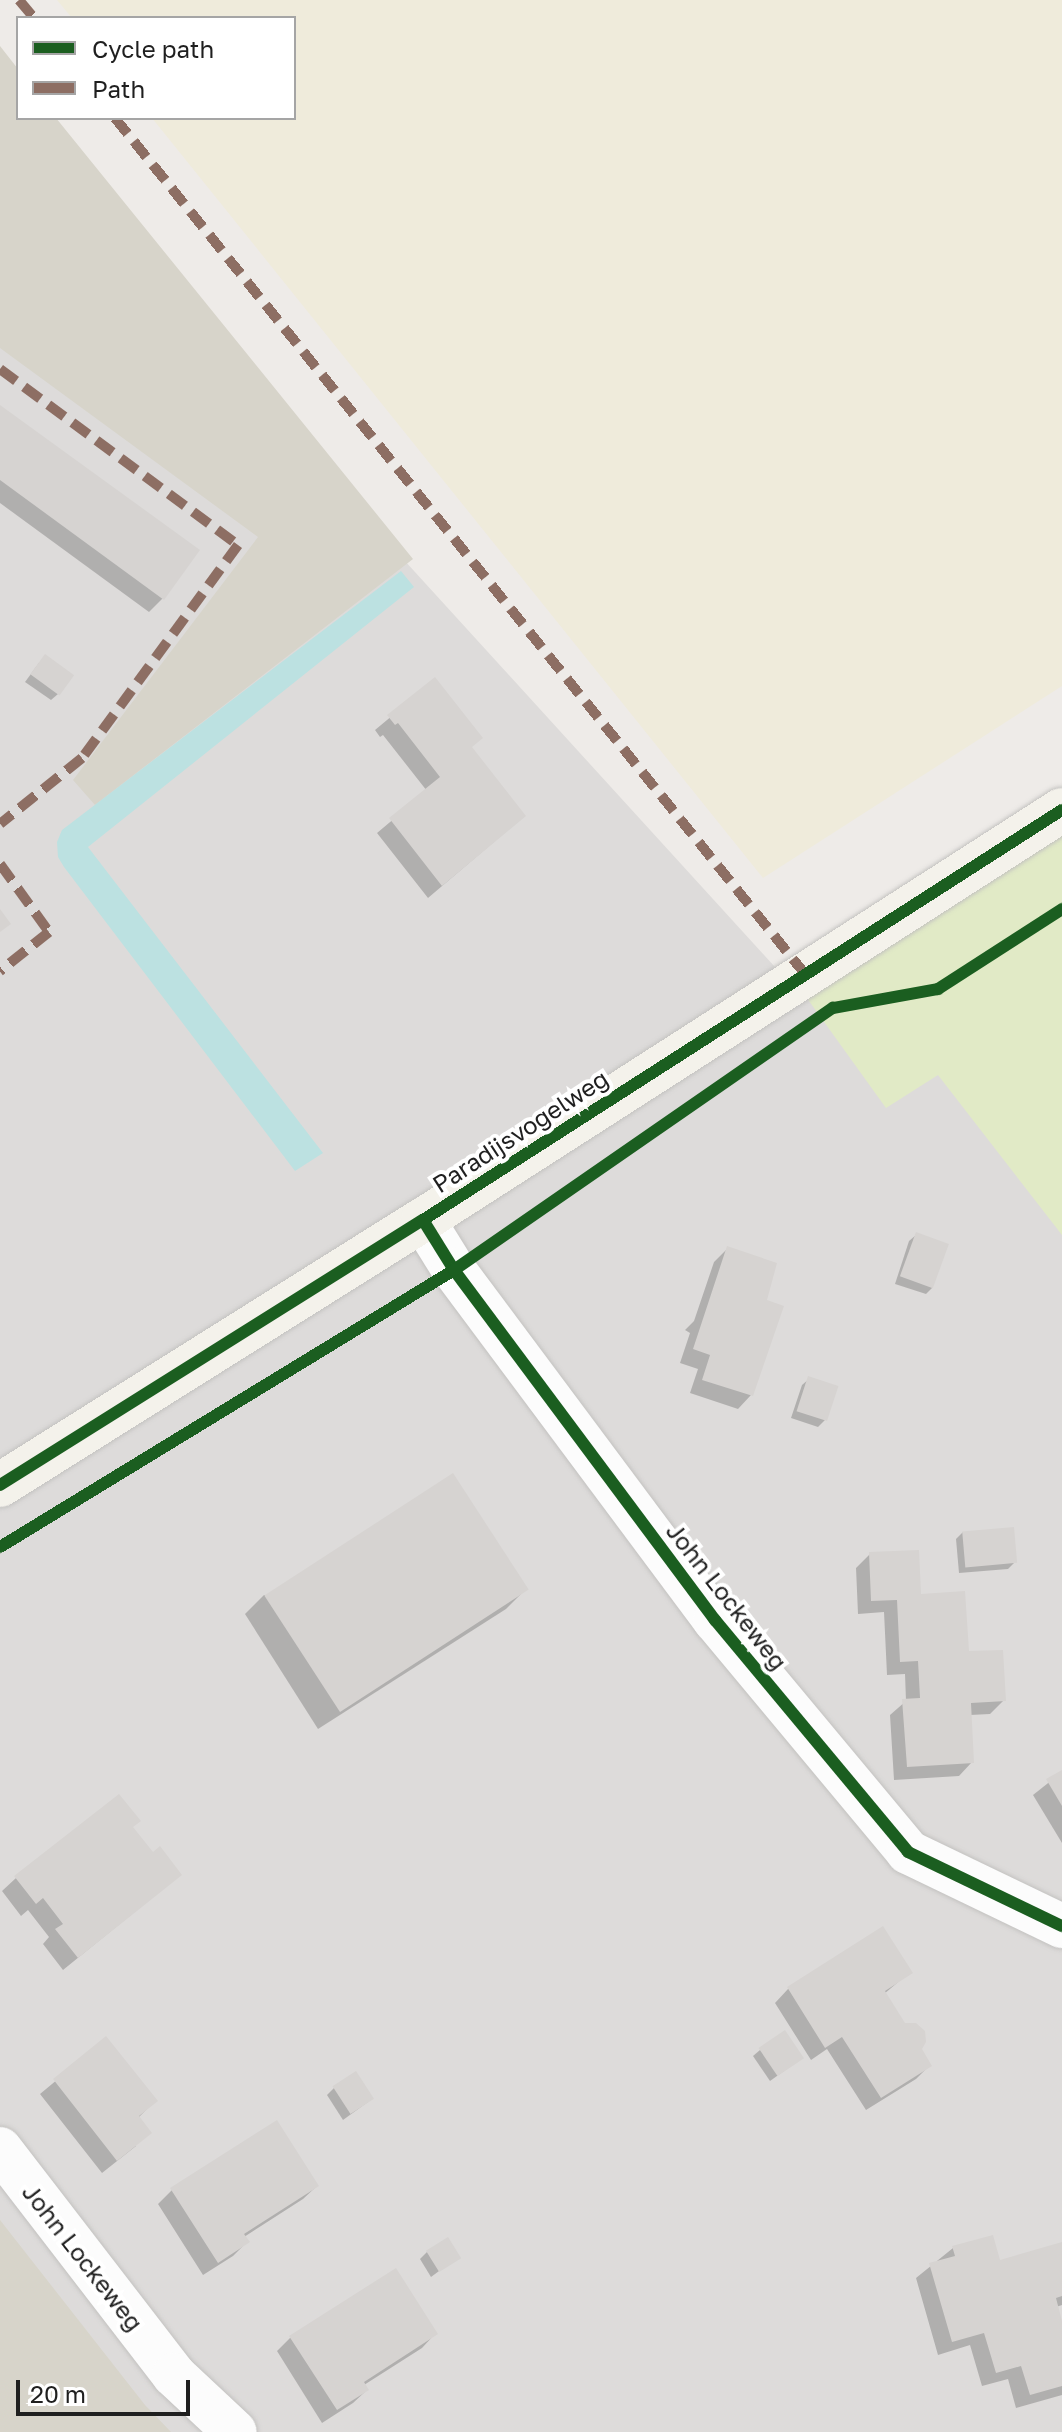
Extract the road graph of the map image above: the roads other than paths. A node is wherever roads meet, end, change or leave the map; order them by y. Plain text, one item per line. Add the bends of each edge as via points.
1 (1062, 810) edge
2 (423, 1220) junction
3 (0, 1485) edge
4 (1062, 1926) edge
5 (0, 2149) edge
6 (235, 2432) edge

1 - 2 street, Paradijsvogelweg
2 - 3 street, Paradijsvogelweg
2 - 4 street, John Lockeweg via 454,1270 715,1620 908,1852
5 - 6 street, John Lockeweg via 174,2375

